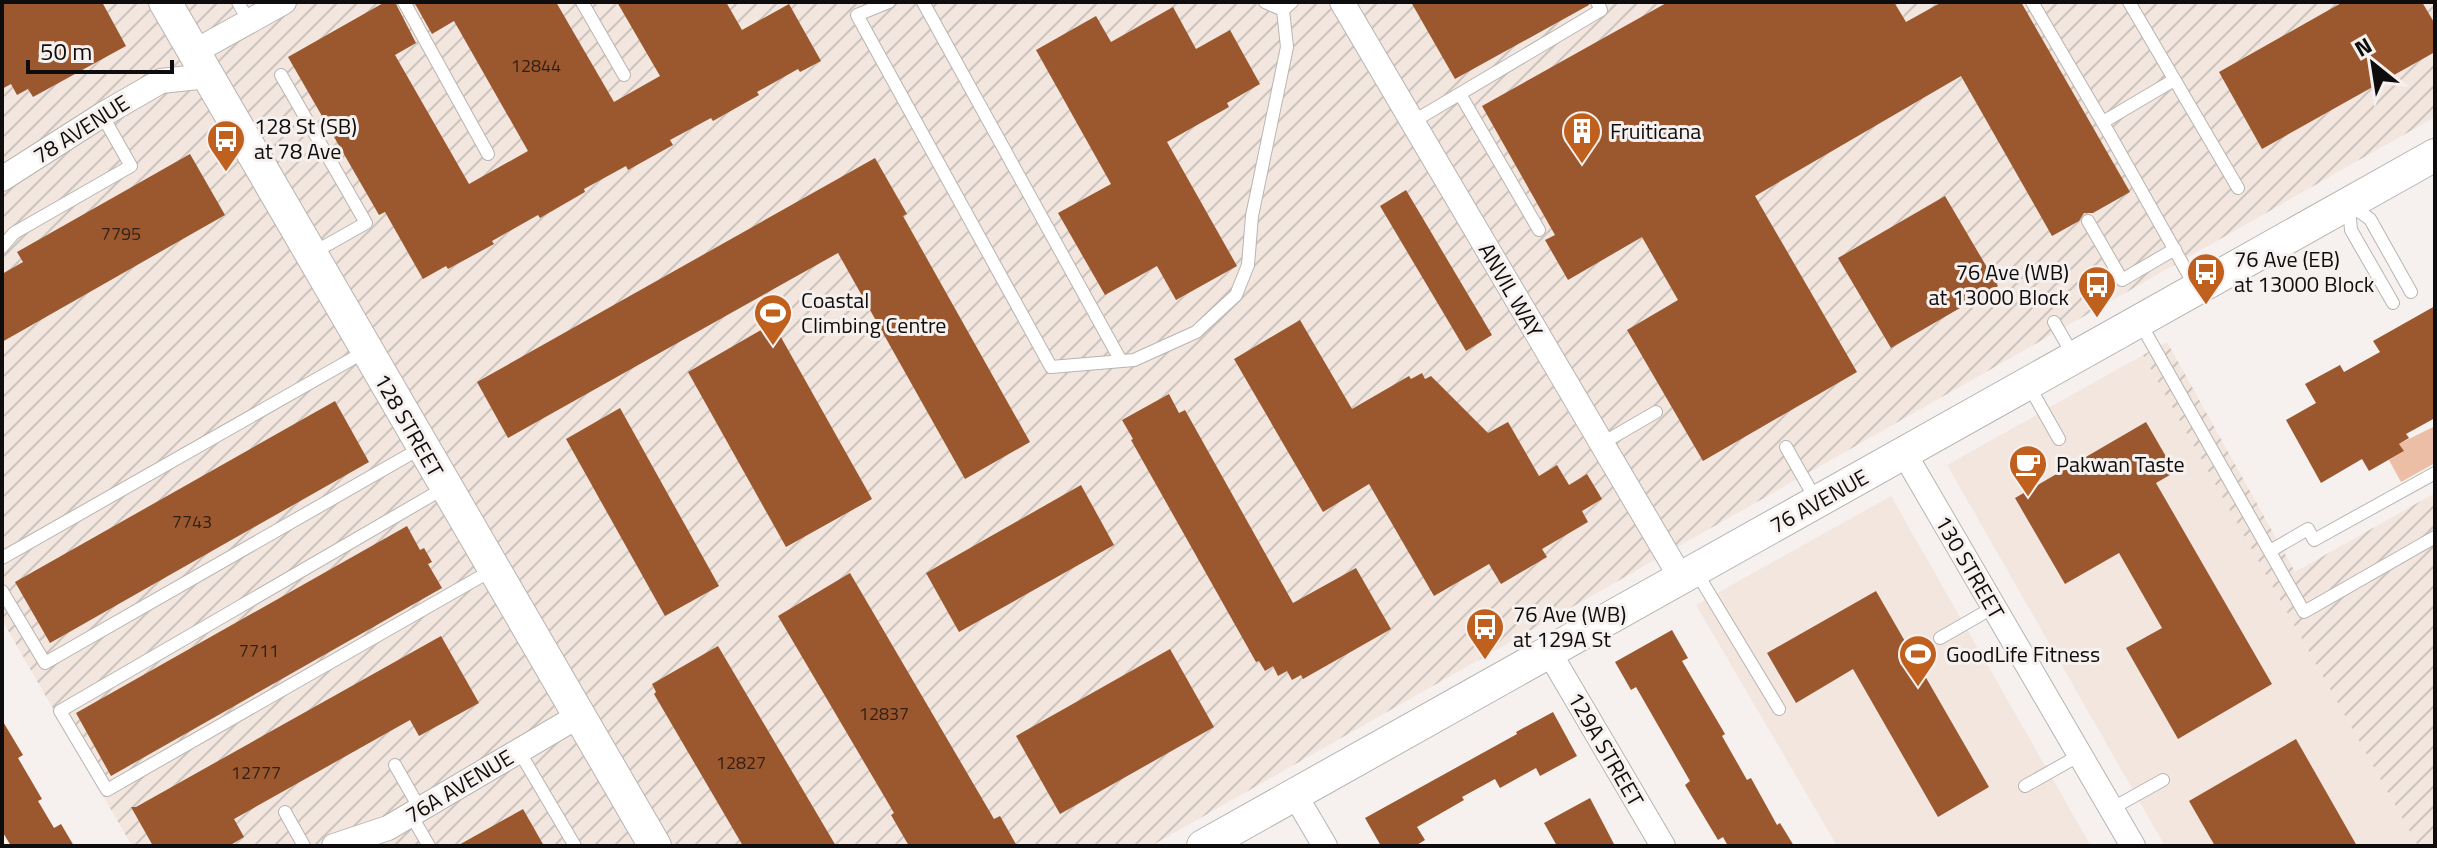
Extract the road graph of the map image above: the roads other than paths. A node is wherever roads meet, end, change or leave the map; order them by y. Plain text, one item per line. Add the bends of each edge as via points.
1 (165, 2) edge
2 (284, 2) edge
3 (404, 2) edge
4 (582, 2) edge
5 (889, 2) edge
6 (923, 2) edge
7 (1265, 2) edge
8 (1342, 2) edge
9 (2129, 2) edge
10 (2035, 3) edge
11 (1601, 5) edge
12 (1288, 6) edge
13 (243, 12) edge
14 (201, 64) junction
15 (281, 75) dead end
16 (624, 75) dead end
17 (2174, 80) junction
18 (1460, 94) junction
19 (102, 115) junction
20 (1414, 121) junction
21 (2103, 122) junction
22 (488, 154) dead end
23 (2435, 155) edge
24 (2, 179) edge
25 (2238, 188) dead end
26 (2348, 204) junction
27 (2088, 221) dead end
28 (1539, 230) dead end
29 (2, 247) edge
30 (2175, 249) junction
31 (311, 254) junction
32 (2196, 289) junction
33 (2411, 292) dead end
34 (2393, 303) dead end
35 (2139, 321) junction
36 (2054, 322) dead end
37 (366, 351) junction
38 (2075, 357) junction
39 (1121, 361) junction
40 (2028, 384) junction
41 (1656, 412) dead end
42 (2059, 439) dead end
43 (1601, 444) junction
44 (1786, 447) dead end
45 (422, 448) junction
46 (1904, 453) junction
47 (2435, 473) edge
48 (446, 487) junction
49 (1817, 502) junction
50 (2435, 537) edge
51 (2270, 551) junction
52 (2, 558) edge
53 (494, 569) junction
54 (1688, 574) junction
55 (2, 591) edge
56 (1994, 607) junction
57 (1940, 638) dead end
58 (1549, 652) junction
59 (1779, 709) dead end
60 (580, 715) junction
61 (519, 751) junction
62 (2080, 755) junction
63 (395, 765) dead end
64 (2163, 780) dead end
65 (2025, 786) dead end
66 (1295, 795) junction
67 (2111, 809) junction
68 (285, 812) dead end
69 (416, 812) junction
70 (304, 846) edge
71 (334, 846) edge
72 (429, 846) edge
73 (575, 846) edge
74 (655, 846) edge
75 (1203, 846) edge
76 (1325, 846) edge
77 (1663, 846) edge
78 (2133, 846) edge

1 - 14 main road, 128 STREET
2 - 13 street
3 - 22 lane
4 - 16 lane
5 - 39 lane via 857,15 1051,367
6 - 39 lane
7 - 12 lane
8 - 20 street, ANVIL WAY
9 - 17 lane
10 - 21 lane
11 - 18 lane
12 - 39 lane via 1287,47 1252,216 1248,265 1236,295 1196,332
13 - 14 street
14 - 19 street, 78 AVENUE
14 - 31 main road, 128 STREET
15 - 31 lane via 366,223
17 - 21 lane
17 - 25 lane
18 - 20 lane
18 - 28 lane
19 - 24 street, 78 AVENUE
19 - 29 lane via 131,166 14,233
20 - 43 street, ANVIL WAY
21 - 30 lane
23 - 26 main road, 76 AVENUE
26 - 32 main road, 76 AVENUE
26 - 33 lane via 2370,219
26 - 34 lane via 2351,230
27 - 30 lane via 2122,280
30 - 32 lane
31 - 37 main road, 128 STREET
32 - 35 main road, 76 AVENUE
35 - 38 main road, 76 AVENUE
35 - 51 lane
36 - 38 lane
37 - 45 main road, 128 STREET
37 - 52 lane
38 - 40 main road, 76 AVENUE
40 - 42 lane
40 - 46 main road, 76 AVENUE
41 - 43 lane
43 - 54 street, ANVIL WAY
44 - 49 lane
45 - 48 main road, 128 STREET
45 - 55 lane via 45,663
46 - 49 main road, 76 AVENUE
46 - 56 street, 130 STREET
47 - 51 lane via 2314,540 2308,529
48 - 53 main road, 128 STREET
48 - 53 lane via 60,711 107,790
49 - 54 main road, 76 AVENUE
50 - 51 lane via 2304,612
53 - 60 main road, 128 STREET
54 - 58 main road, 76 AVENUE
54 - 59 lane
56 - 57 lane
56 - 62 street, 130 STREET
58 - 66 main road, 76 AVENUE
58 - 77 street, 129A STREET
60 - 61 street, 76A AVENUE
60 - 74 main road, 128 STREET
61 - 69 street, 76A AVENUE
61 - 73 lane
62 - 65 lane
62 - 67 street, 130 STREET
63 - 69 lane
64 - 67 lane
66 - 75 main road, 76 AVENUE
66 - 76 street
67 - 78 street, 130 STREET
68 - 70 lane
69 - 71 street, 76A AVENUE via 388,828
69 - 72 lane

